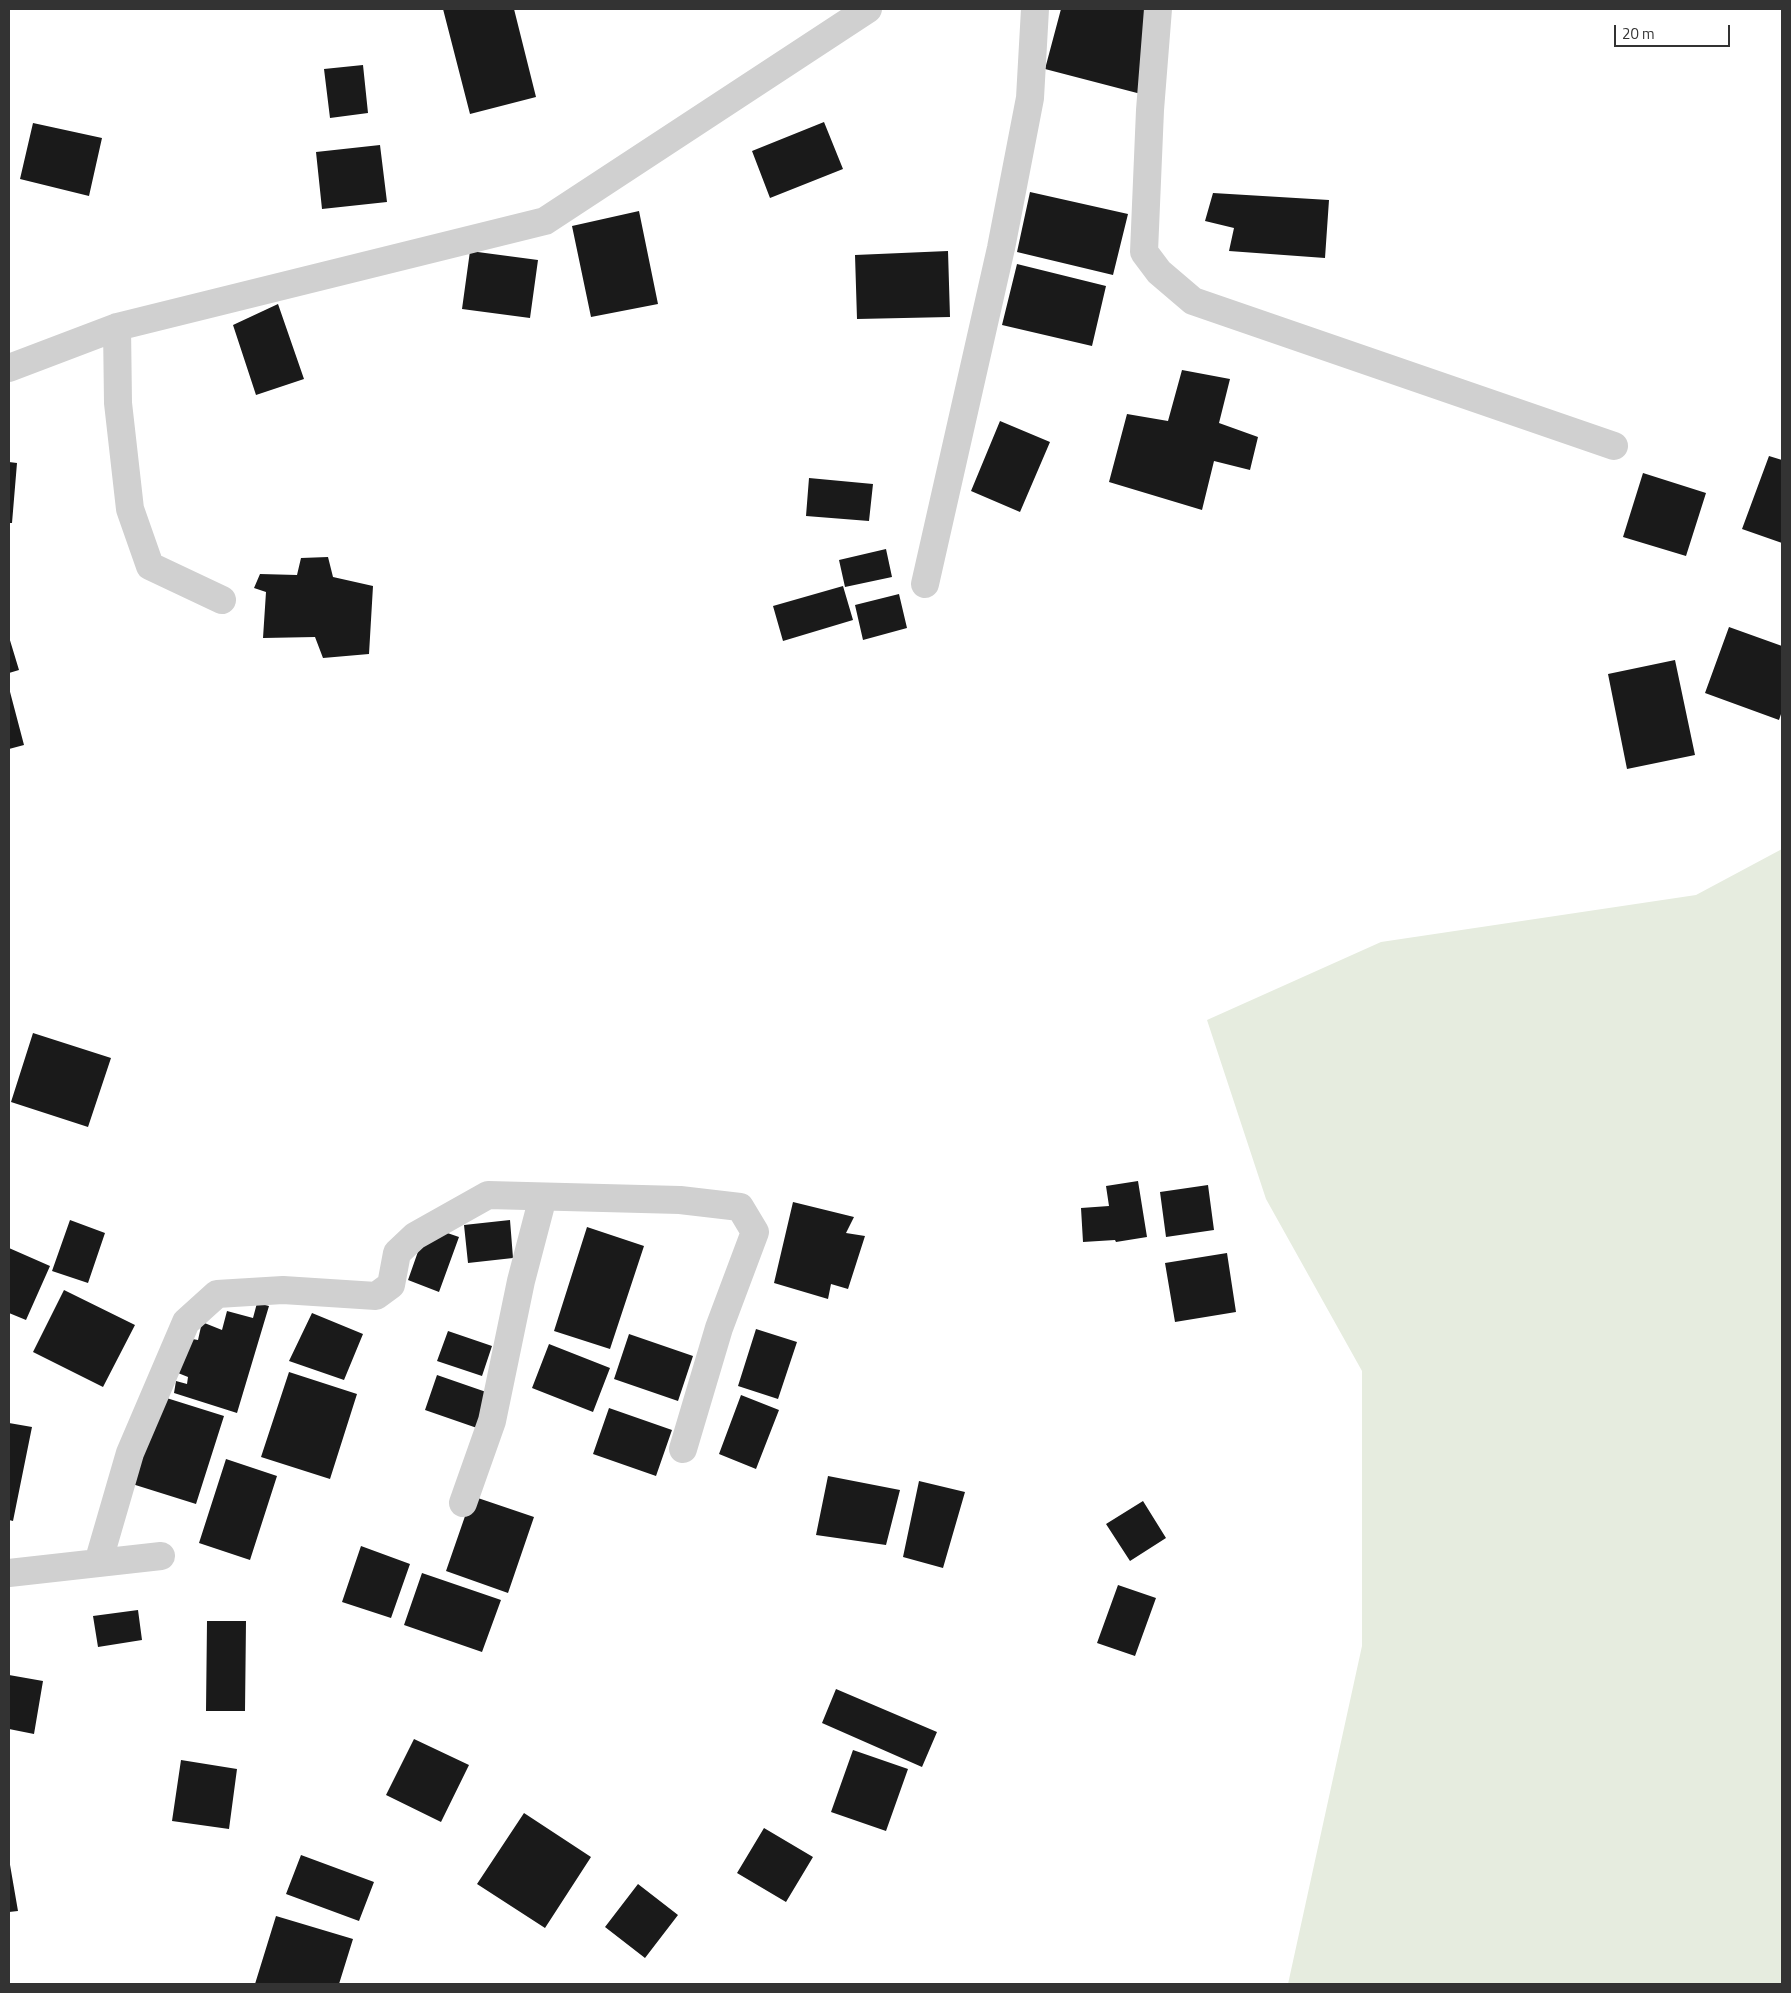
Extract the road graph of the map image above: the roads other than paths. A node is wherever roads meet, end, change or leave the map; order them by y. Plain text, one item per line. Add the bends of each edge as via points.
1 (868, 9) edge
2 (1035, 9) edge
3 (1158, 9) edge
4 (117, 327) junction
5 (9, 368) edge
6 (1614, 446) dead end
7 (925, 584) dead end
8 (222, 600) dead end
9 (543, 1197) junction
10 (683, 1448) dead end
11 (463, 1503) dead end
12 (161, 1556) dead end
13 (98, 1563) junction
14 (9, 1573) edge

1 - 4 street via 545,221
2 - 7 street via 1030,98 1001,248
3 - 6 street via 1144,252 1159,272 1192,301
4 - 5 street
4 - 8 street via 118,403 130,509 150,566
9 - 10 street via 680,1200 740,1207 755,1232 719,1328
9 - 11 street via 521,1281 492,1421
9 - 13 street via 488,1195 415,1236 397,1253 390,1285 376,1296 283,1290 217,1294 186,1322 130,1453
12 - 13 street
13 - 14 street

